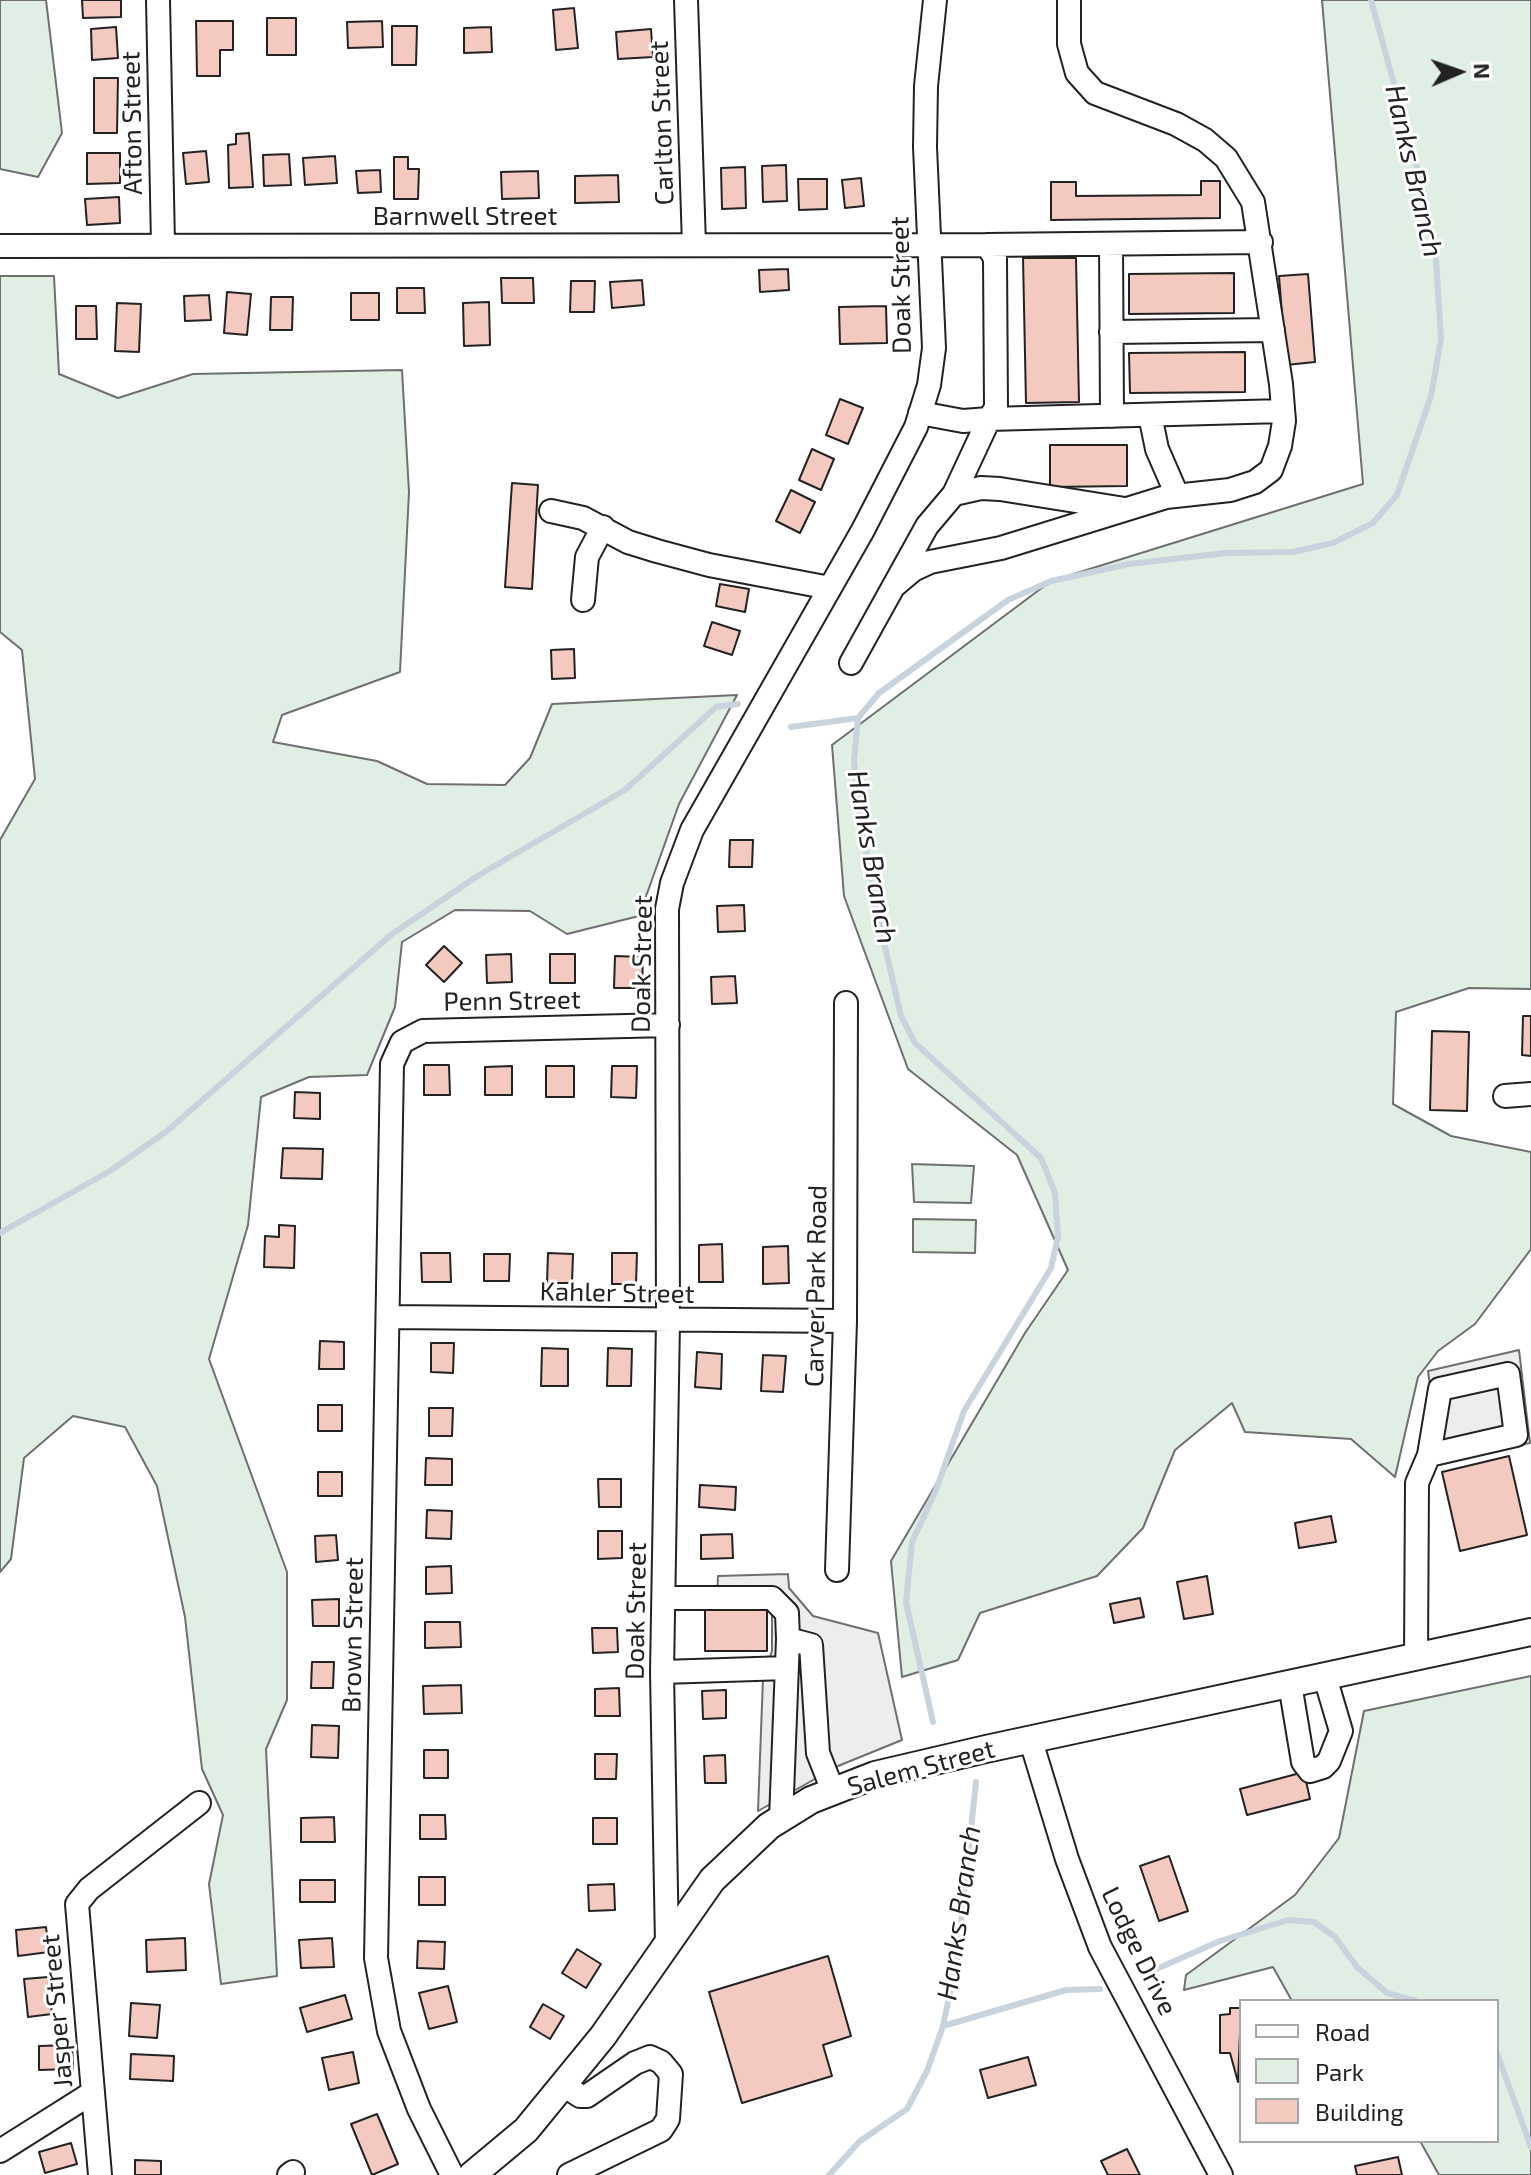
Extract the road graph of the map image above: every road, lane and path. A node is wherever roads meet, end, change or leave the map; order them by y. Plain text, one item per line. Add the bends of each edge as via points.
1 (158, 0) edge
2 (686, 0) edge
3 (935, 0) edge
4 (1069, 0) edge
5 (1261, 242) junction
6 (929, 243) junction
7 (163, 244) junction
8 (1111, 244) junction
9 (694, 245) junction
10 (0, 246) edge
11 (991, 252) junction
12 (1273, 330) junction
13 (1111, 332) junction
14 (1283, 411) junction
15 (920, 413) junction
16 (1150, 415) junction
17 (1112, 416) junction
18 (989, 419) junction
19 (954, 494) junction
20 (1177, 495) junction
21 (1130, 510) junction
22 (551, 511) dead end
23 (603, 527) junction
24 (894, 586) junction
25 (830, 588) junction
26 (583, 600) dead end
27 (851, 663) dead end
28 (846, 1003) dead end
29 (668, 1025) junction
30 (390, 1081) joint
31 (1531, 1094) edge
32 (1505, 1096) dead end
33 (388, 1317) junction
34 (845, 1321) junction
35 (668, 1322) junction
36 (1429, 1455) junction
37 (837, 1570) dead end
38 (664, 1598) junction
39 (1531, 1632) edge
40 (788, 1639) junction
41 (1416, 1657) junction
42 (787, 1670) junction
43 (662, 1672) junction
44 (1325, 1677) junction
45 (1290, 1684) junction
46 (1031, 1741) junction
47 (833, 1791) junction
48 (199, 1803) dead end
49 (781, 1819) junction
50 (667, 1945) junction
51 (562, 2084) junction
52 (92, 2093) junction
53 (0, 2151) edge
54 (483, 2172) edge
55 (100, 2175) edge
56 (452, 2175) edge
57 (569, 2175) edge
58 (1221, 2175) edge

1 - 7 street, Afton Street
2 - 9 street, Carlton Street
3 - 6 street, Doak Street via 926,86
4 - 5 street via 1069,44 1077,73 1095,93 1176,124 1226,158 1253,202
5 - 8 street, Barnwell Street
5 - 12 street
6 - 9 street, Barnwell Street
6 - 11 street, Barnwell Street
6 - 15 street, Doak Street via 934,348
7 - 9 street, Barnwell Street
7 - 10 street, Barnwell Street
8 - 11 street, Barnwell Street
8 - 13 street
11 - 18 street via 996,408
12 - 13 street
12 - 14 street
13 - 17 street
14 - 16 street
14 - 20 street via 1280,446 1271,470 1230,490
15 - 18 street via 963,421
15 - 25 street, Doak Street
16 - 17 street
16 - 20 street via 1157,449
17 - 18 street
18 - 19 street
19 - 21 street via 1000,489
19 - 24 street via 927,526
20 - 21 street
21 - 24 street via 1001,548 930,562
22 - 23 street
23 - 25 street via 628,542 696,562
23 - 26 street via 587,557
24 - 27 street
25 - 29 street, Doak Street via 716,783 681,856 667,909
28 - 34 street, Carver Park Road
29 - 30 street, Penn Street via 423,1031 402,1042
29 - 35 street, Doak Street
30 - 33 street, Brown Street
31 - 32 street
33 - 35 street, Kahler Street
33 - 56 street, Brown Street via 376,1958 389,2031
34 - 35 street, Kahler Street
34 - 37 street, Carver Park Road
35 - 38 street, Doak Street
36 - 36 street via 1516,1435 1508,1374 1440,1389
36 - 41 street via 1417,1483
38 - 40 street via 772,1598 787,1613
38 - 43 street, Doak Street
39 - 41 main road, Salem Street
40 - 42 street
40 - 47 street via 811,1645 818,1753
41 - 44 main road, Salem Street
42 - 43 street
42 - 49 street
43 - 50 street, Doak Street
44 - 45 main road, Salem Street
44 - 45 street via 1341,1731 1329,1761 1310,1771 1303,1762
45 - 46 main road, Salem Street
46 - 47 main road, Salem Street via 875,1775
46 - 58 street, Lodge Drive via 1100,1947
47 - 49 main road, Salem Street
48 - 52 street, Jasper Street via 77,1904
49 - 50 main road, Salem Street via 712,1880
50 - 51 main road, Salem Street
51 - 54 main road, Salem Street
51 - 57 street via 587,2096 650,2057 671,2074 668,2119 661,2130
52 - 53 street
52 - 55 street, Jasper Street

